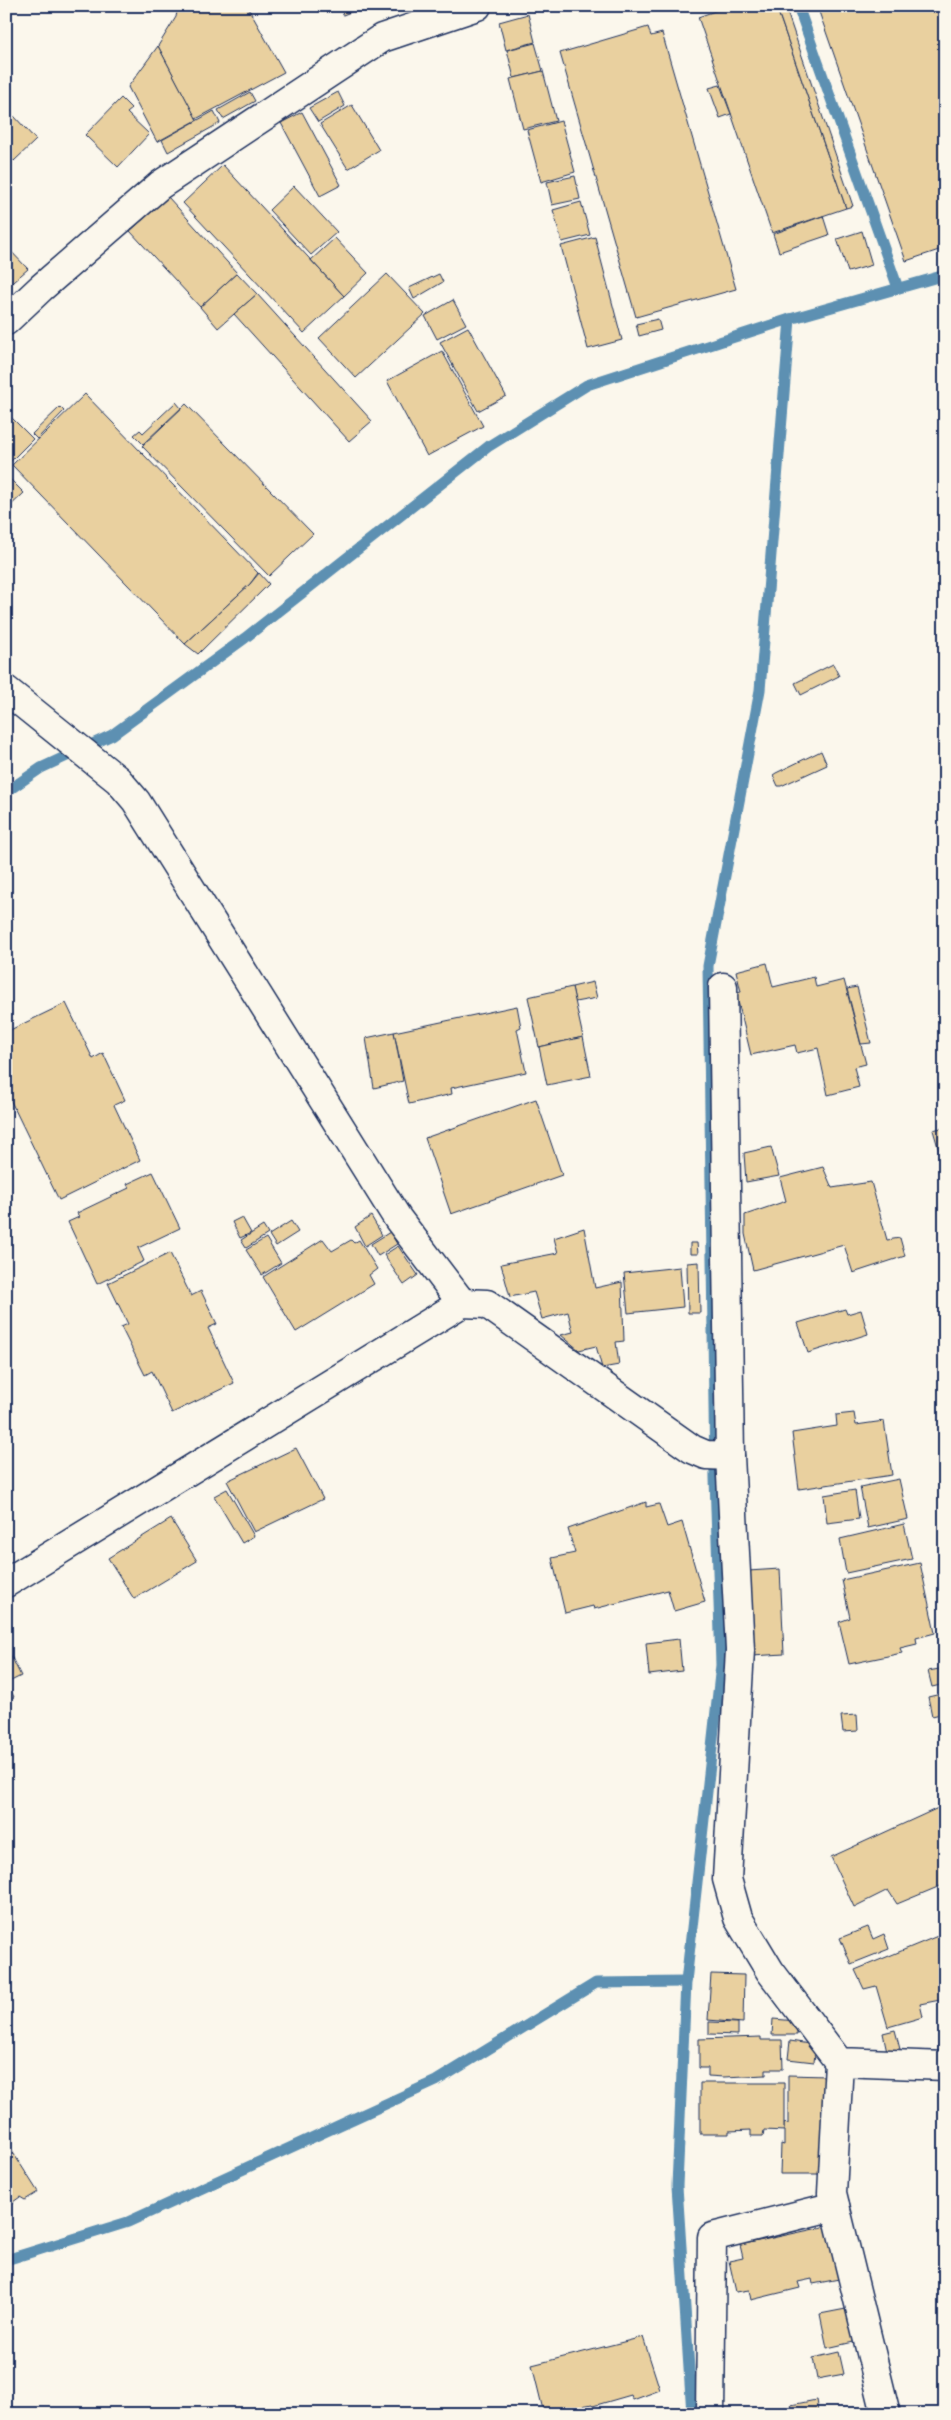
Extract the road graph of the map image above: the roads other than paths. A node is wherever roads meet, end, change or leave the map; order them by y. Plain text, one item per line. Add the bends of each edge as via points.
1 (477, 6) edge
2 (6, 321) edge
3 (6, 690) edge
4 (723, 987) dead end
5 (462, 1304) junction
6 (719, 1456) junction
7 (6, 1583) edge
8 (839, 2062) junction
9 (945, 2066) edge
10 (835, 2206) junction
11 (710, 2414) edge
12 (886, 2414) edge

1 - 2 street via 382,38 160,185
3 - 5 street via 118,780 136,801 398,1219
4 - 6 street
5 - 6 street via 487,1304 692,1449
5 - 7 street
6 - 8 street via 740,1650 727,1879 738,1918 770,1971
8 - 9 street
8 - 10 street via 832,2193
10 - 11 street via 712,2237
10 - 12 street

